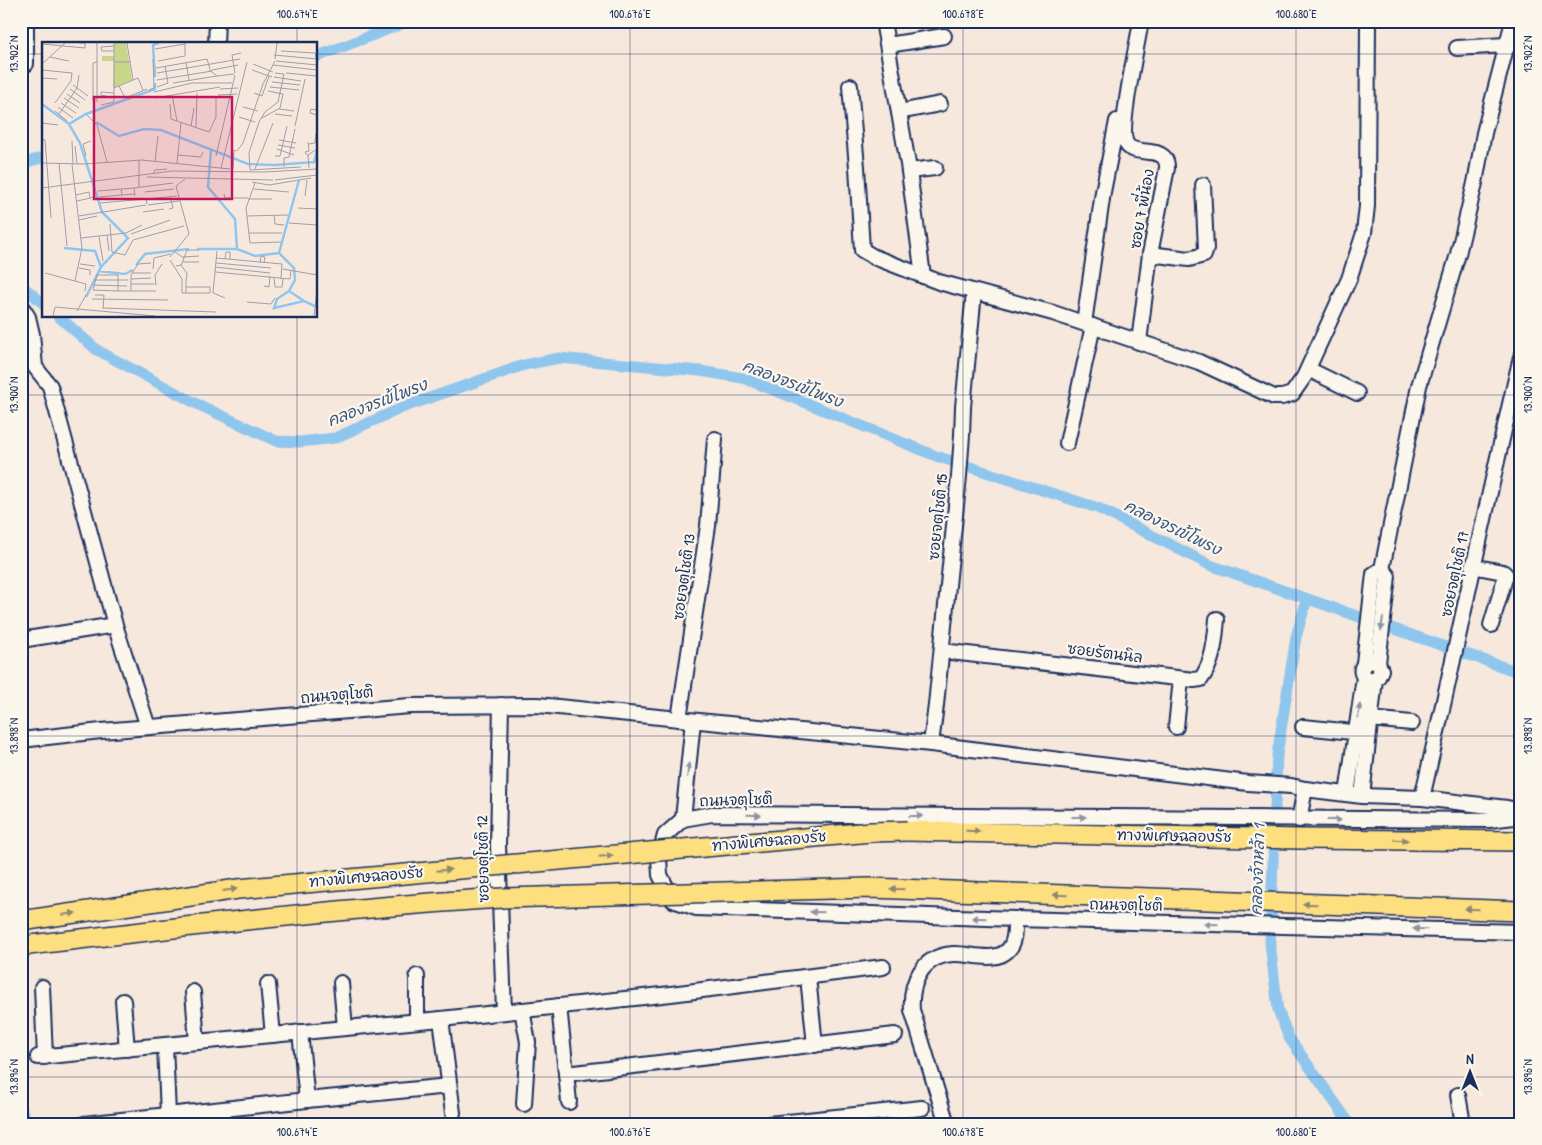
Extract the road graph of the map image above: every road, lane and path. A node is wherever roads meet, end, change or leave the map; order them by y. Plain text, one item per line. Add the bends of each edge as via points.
1 (26, 21) edge
2 (217, 21) edge
3 (884, 21) edge
4 (1142, 21) edge
5 (1368, 21) edge
6 (1513, 21) edge
7 (944, 36) dead end
8 (216, 42) edge
9 (1514, 44) edge
10 (888, 45) junction
11 (1457, 48) dead end
12 (26, 64) dead end
13 (850, 86) dead end
14 (940, 104) dead end
15 (899, 112) junction
16 (1117, 121) dead end
17 (935, 168) dead end
18 (910, 171) junction
19 (1203, 185) dead end
20 (1150, 254) junction
21 (923, 276) junction
22 (974, 292) junction
23 (21, 306) edge
24 (1089, 325) junction
25 (1139, 342) junction
26 (28, 356) edge
27 (1521, 357) edge
28 (1308, 368) junction
29 (1519, 375) edge
30 (1357, 393) dead end
31 (715, 439) dead end
32 (1067, 443) dead end
33 (1472, 566) junction
34 (1217, 619) dead end
35 (115, 625) junction
36 (1491, 625) dead end
37 (21, 640) edge
38 (942, 651) junction
39 (1371, 664) junction
40 (1181, 679) junction
41 (501, 705) junction
42 (1370, 719) junction
43 (686, 720) junction
44 (1412, 723) dead end
45 (1176, 726) dead end
46 (148, 727) junction
47 (1303, 727) dead end
48 (1363, 732) junction
49 (21, 740) edge
50 (931, 744) junction
51 (1305, 789) junction
52 (1347, 794) junction
53 (1362, 796) junction
54 (1422, 798) junction
55 (1521, 813) edge
56 (683, 819) junction
57 (1300, 820) junction
58 (1250, 829) junction
59 (1521, 841) edge
60 (1521, 911) edge
61 (1015, 919) junction
62 (21, 921) edge
63 (1521, 932) edge
64 (21, 946) edge
65 (883, 967) dead end
66 (417, 976) dead end
67 (808, 977) junction
68 (341, 983) dead end
69 (268, 984) dead end
70 (42, 987) dead end
71 (193, 992) dead end
72 (123, 1001) dead end
73 (559, 1006) junction
74 (522, 1010) junction
75 (504, 1012) junction
76 (441, 1018) junction
77 (418, 1021) junction
78 (344, 1028) junction
79 (300, 1032) junction
80 (273, 1035) junction
81 (895, 1035) dead end
82 (198, 1042) junction
83 (164, 1045) junction
84 (814, 1045) junction
85 (127, 1049) junction
86 (566, 1074) junction
87 (449, 1086) junction
88 (1458, 1095) dead end
89 (307, 1100) junction
90 (569, 1102) dead end
91 (524, 1104) dead end
92 (922, 1108) dead end
93 (453, 1113) dead end
94 (168, 1115) junction
95 (852, 1120) edge
96 (84, 1124) edge
97 (769, 1124) edge
98 (947, 1124) edge
99 (1463, 1124) edge

1 - 12 street
2 - 8 street
3 - 10 street
4 - 20 street, ซอย 7 พี่น้อง via 1124,137 1131,150 1162,155 1166,160
5 - 28 street via 1364,233 1349,279
6 - 9 street
7 - 10 street
9 - 11 street
9 - 39 street via 1484,133 1458,254 1418,386 1382,569 1388,576 1378,596
10 - 15 street
13 - 21 street via 862,250
14 - 15 street
15 - 18 street
16 - 24 street via 1103,192
17 - 18 street
18 - 21 street
19 - 20 street via 1204,255 1189,259
20 - 25 street, ซอย 7 พี่น้อง
21 - 22 street
22 - 24 street
22 - 38 street, ซอยจตุโชติ 15
23 - 26 street via 28,317
24 - 25 street
24 - 32 street
25 - 28 street via 1199,362 1274,397 1292,394
26 - 35 street via 50,386
27 - 29 street, ซอยจตุโชติ 17
28 - 30 street
29 - 33 street, ซอยจตุโชติ 17
31 - 43 street, ซอยจตุโชติ 13
33 - 36 street via 1506,575
33 - 54 street, ซอยจตุโชติ 17
34 - 40 street, ซอยรัตนนิล via 1213,656 1203,676 1194,680
35 - 37 street
35 - 46 street
38 - 40 street, ซอยรัตนนิล
38 - 50 street, ซอยจตุโชติ 15
39 - 42 street
48 -> 39 street
40 - 45 street
41 - 43 street, ถนนจตุโชติ via 538,705
41 - 46 street, ถนนจตุโชติ via 410,706
41 - 75 street, ซอยจตุโชติ 12 via 498,845
42 - 44 street
42 - 48 street
43 - 50 street, ถนนจตุโชติ
56 -> 43 street, ซอยจตุโชติ 13
46 - 49 street, ถนนจตุโชติ
47 - 48 street
48 - 52 street
48 - 53 street
50 - 51 street, ถนนจตุโชติ
51 - 52 street, ถนนจตุโชติ
51 - 57 street
52 - 53 street, ถนนจตุโชติ
53 - 54 street, ถนนจตุโชติ
54 - 55 street, ถนนจตุโชติ via 1507,808
57 -> 55 street, ถนนจตุโชติ via 1489,820
56 -> 58 street, ถนนจตุโชติ via 712,814 1176,818
61 -> 56 street, ถนนจตุโชติ via 696,908 673,900 660,875 659,858 665,835
57 - 58 street, ถนนจตุโชติ via 1285,820
58 -> 59 highway, ทางพิเศษฉลองรัช via 1300,839
62 -> 58 highway, ทางพิเศษฉลองรัช, bridge via 238,889 872,832 1142,835
60 -> 64 highway, ทางพิเศษฉลองรัช, bridge via 870,888 454,901 250,919
63 -> 61 street, ถนนจตุโชติ
61 - 98 street via 1012,943 1002,954 945,955 927,965 915,980 912,1010
65 - 67 street
66 - 77 street
67 - 73 street
67 - 84 street
68 - 78 street
69 - 80 street
70 - 85 street via 41,1057
71 - 82 street
72 - 85 street
73 - 74 street
73 - 86 street
74 - 75 street
74 - 91 street via 528,1042
75 - 76 street
76 - 77 street
76 - 87 street
77 - 78 street
78 - 79 street
79 - 80 street
79 - 89 street
80 - 82 street
81 - 84 street
82 - 83 street
83 - 85 street
83 - 94 street
84 - 86 street
86 - 90 street
87 - 89 street
87 - 93 street
88 - 99 street
89 - 94 street
92 - 95 street
94 - 96 street
95 - 97 street

